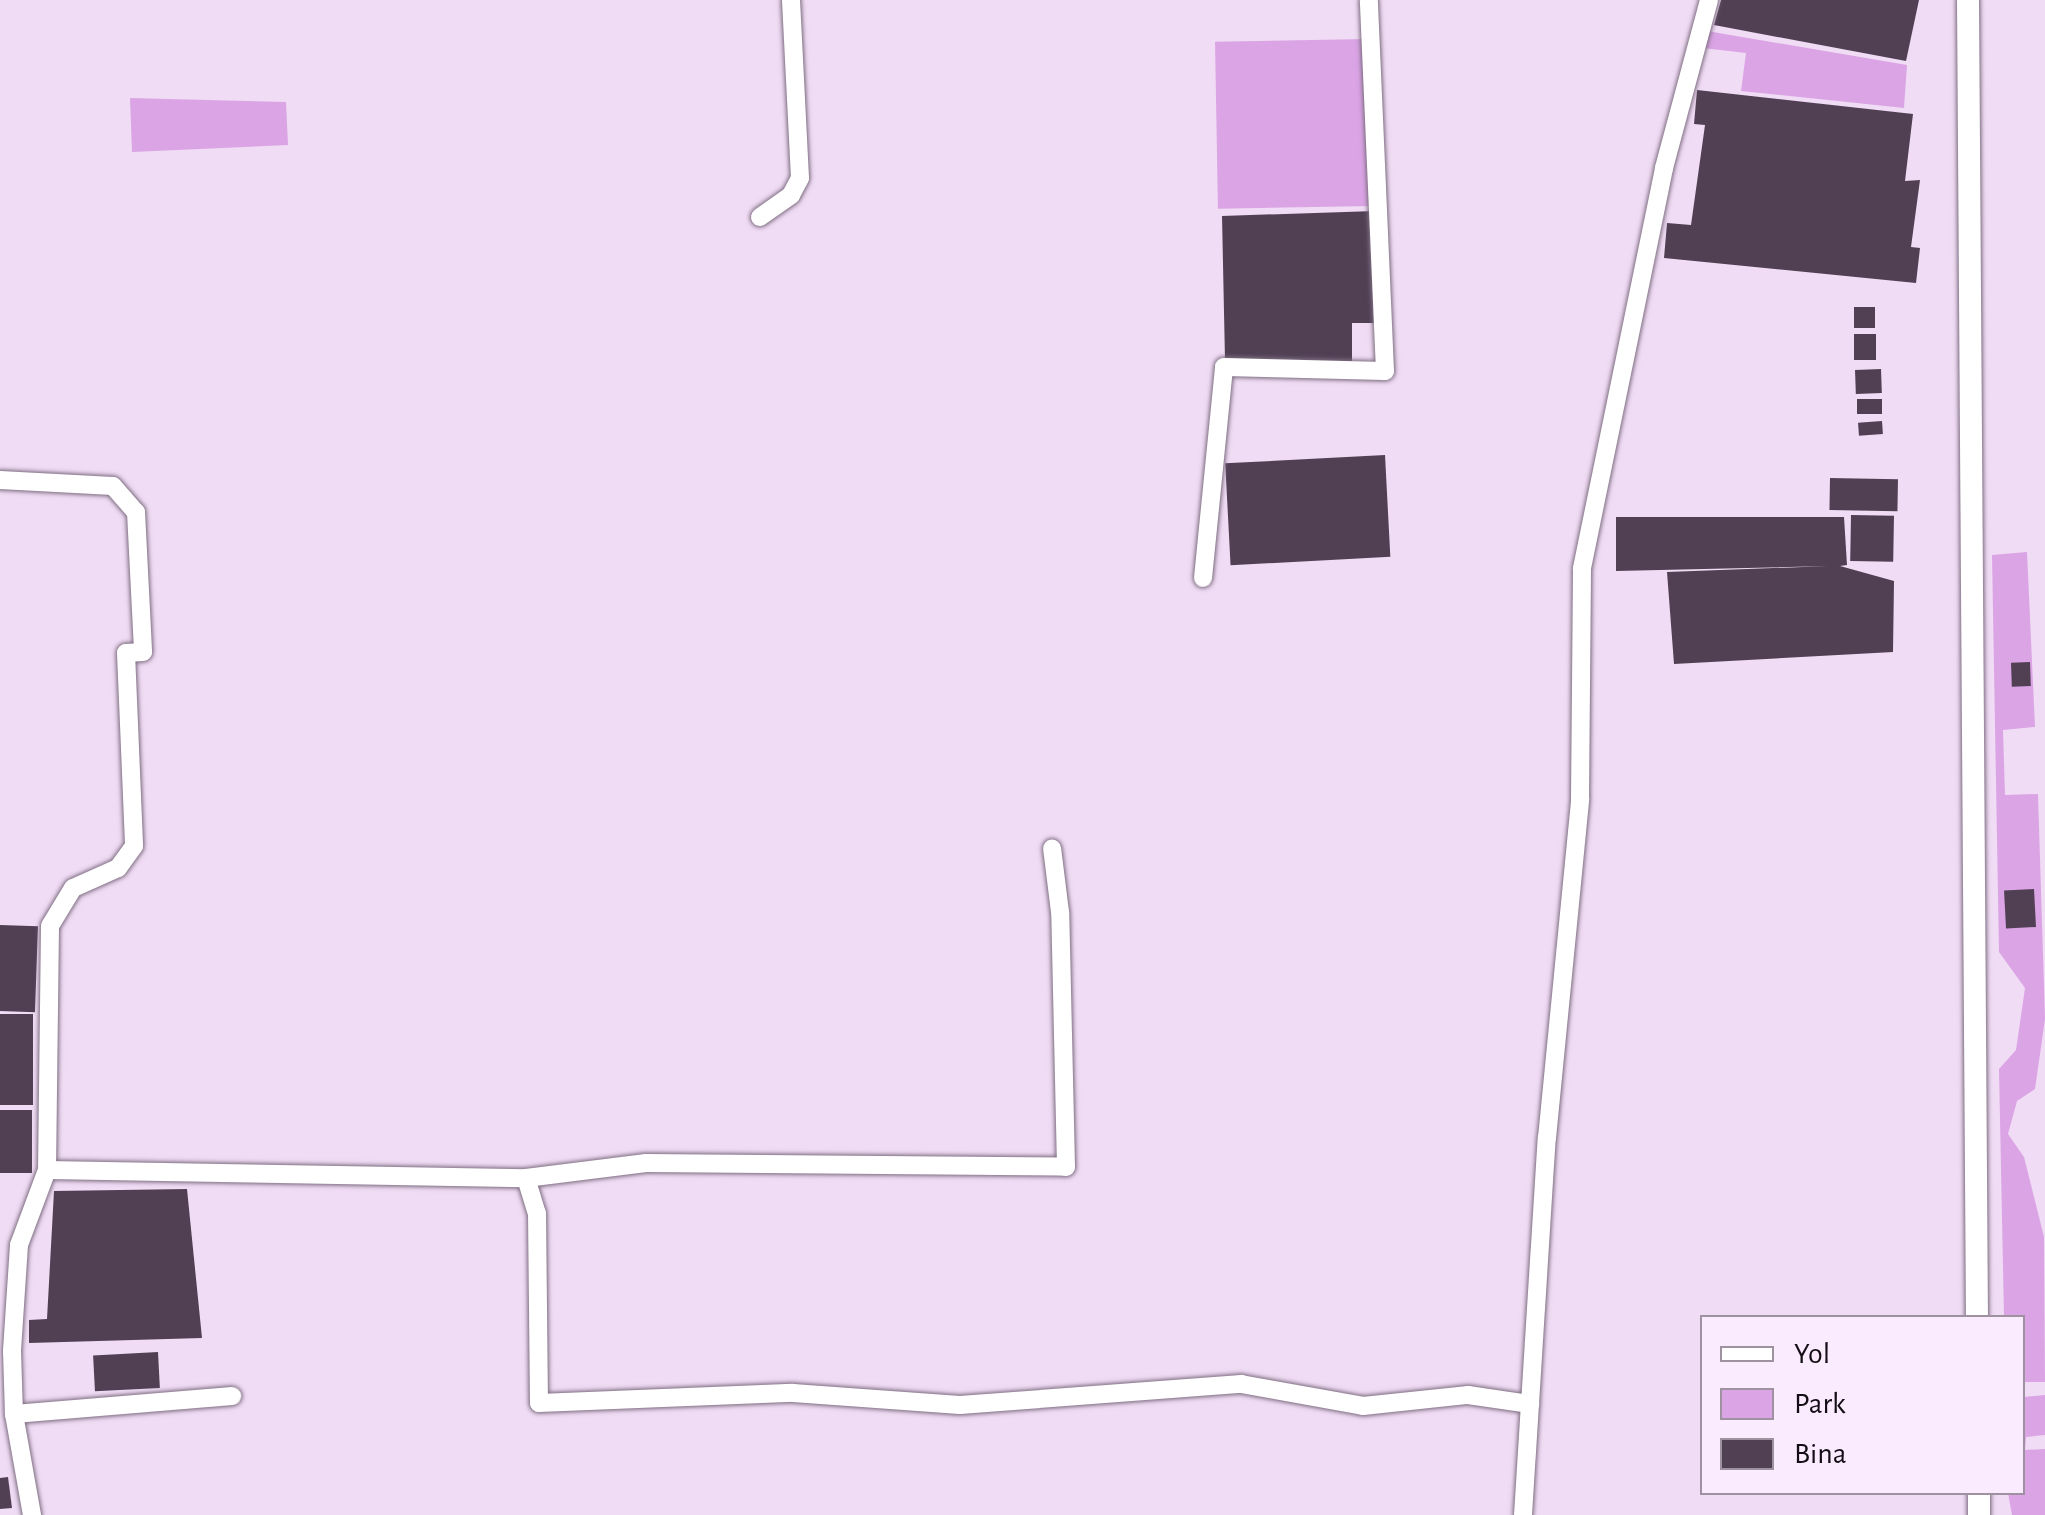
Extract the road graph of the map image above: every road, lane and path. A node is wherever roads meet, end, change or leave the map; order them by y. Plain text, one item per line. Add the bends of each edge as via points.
1 (791, 0) edge
2 (1369, 0) edge
3 (1708, 0) edge
4 (1968, 0) edge
5 (760, 217) dead end
6 (0, 480) edge
7 (1204, 578) dead end
8 (1052, 848) dead end
9 (47, 1170) junction
10 (526, 1178) junction
11 (1977, 1315) edge
12 (232, 1396) dead end
13 (1530, 1404) junction
14 (14, 1414) junction
15 (32, 1515) edge
16 (1523, 1515) edge

1 - 5 street via 800,178 791,195
2 - 7 street via 1386,371 1224,367
3 - 13 street via 1664,168 1582,568 1580,798
4 - 11 street
6 - 9 street via 113,486 136,512 143,652 126,653 134,846 118,868 73,888 50,926
8 - 10 street via 1060,912 1066,1166 646,1163
9 - 10 street
9 - 14 street via 20,1245
10 - 13 street via 537,1213 540,1404 794,1393 960,1404 1241,1384 1363,1406 1468,1395
12 - 14 street
13 - 16 street
14 - 15 street

